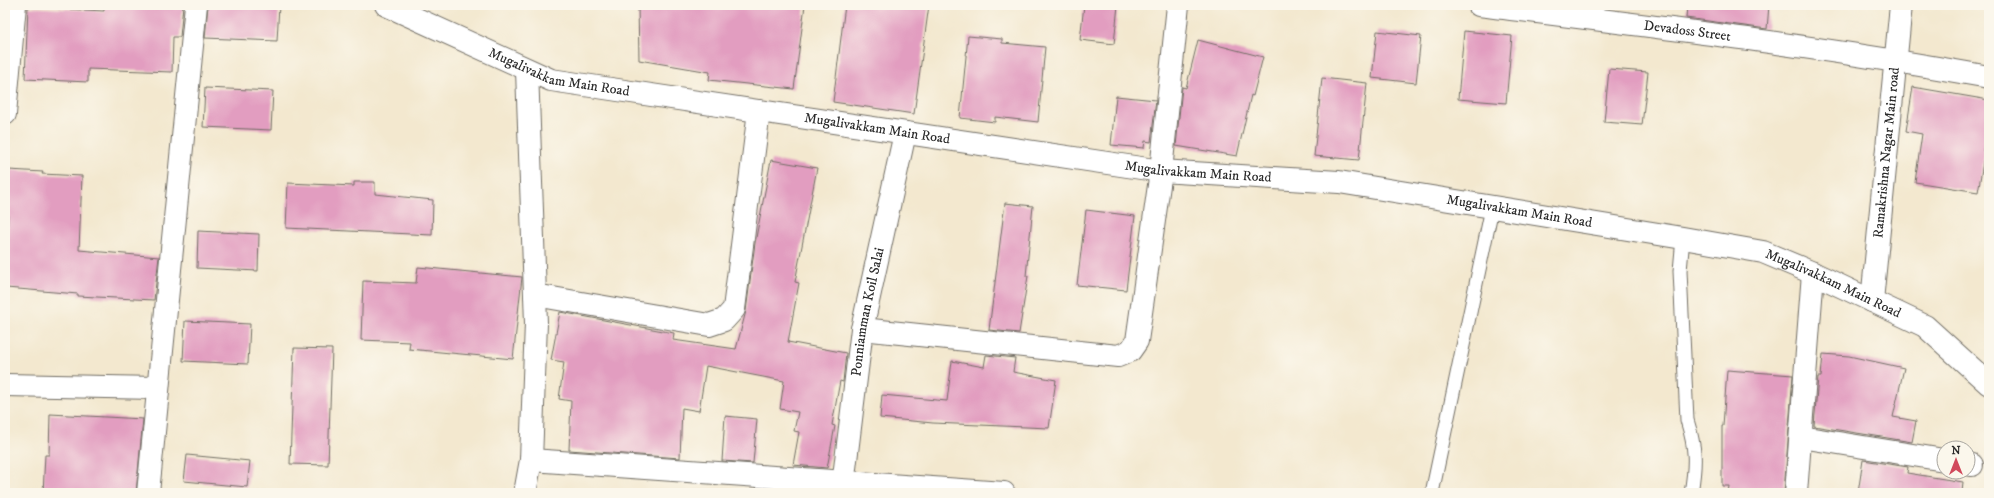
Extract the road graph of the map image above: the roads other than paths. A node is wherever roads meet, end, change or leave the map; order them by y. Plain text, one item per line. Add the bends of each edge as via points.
1 (15, 5) edge
2 (196, 5) edge
3 (386, 5) edge
4 (1178, 5) edge
5 (1479, 5) edge
6 (1901, 5) edge
7 (1896, 60) junction
8 (7, 64) edge
9 (528, 70) junction
10 (1989, 77) edge
11 (759, 111) junction
12 (5, 114) edge
13 (905, 133) junction
14 (1161, 171) junction
15 (1492, 208) junction
16 (1683, 238) junction
17 (1813, 273) junction
18 (535, 295) junction
19 (1872, 301) junction
20 (862, 329) junction
21 (1989, 384) edge
22 (5, 385) edge
23 (157, 388) junction
24 (1801, 436) junction
25 (1936, 459) edge
26 (531, 460) junction
27 (842, 488) edge
28 (148, 493) edge
29 (525, 493) edge
30 (1004, 493) edge
31 (1432, 493) edge
32 (1691, 493) edge
33 (1796, 493) edge

1 - 8 street
2 - 23 street
3 - 9 street, Mugalivakkam Main Road
4 - 14 street
5 - 7 street, Devadoss Street via 1654,26
6 - 7 street, Ramakrishna Nagar Main road
7 - 10 street, Devadoss Street
7 - 19 street, Ramakrishna Nagar Main road
8 - 12 street
9 - 11 street, Mugalivakkam Main Road via 551,80
9 - 18 street
11 - 13 street, Mugalivakkam Main Road
11 - 18 street via 734,309 724,320 709,325
13 - 14 street, Mugalivakkam Main Road
13 - 20 street, Ponniamman Koil Salai
14 - 15 street, Mugalivakkam Main Road via 1339,182
14 - 20 street via 1137,341 1130,351 1118,356
15 - 16 street, Mugalivakkam Main Road
15 - 31 lane
16 - 17 street, Mugalivakkam Main Road via 1762,252
16 - 32 lane via 1680,271 1687,420 1694,442 1696,465
17 - 19 street, Mugalivakkam Main Road
17 - 24 street
18 - 26 street
19 - 21 street, Mugalivakkam Main Road via 1925,326
20 - 27 street, Ponniamman Koil Salai
22 - 23 street
23 - 28 street
24 - 25 street
24 - 33 street
26 - 27 street
26 - 29 street
27 - 30 street

